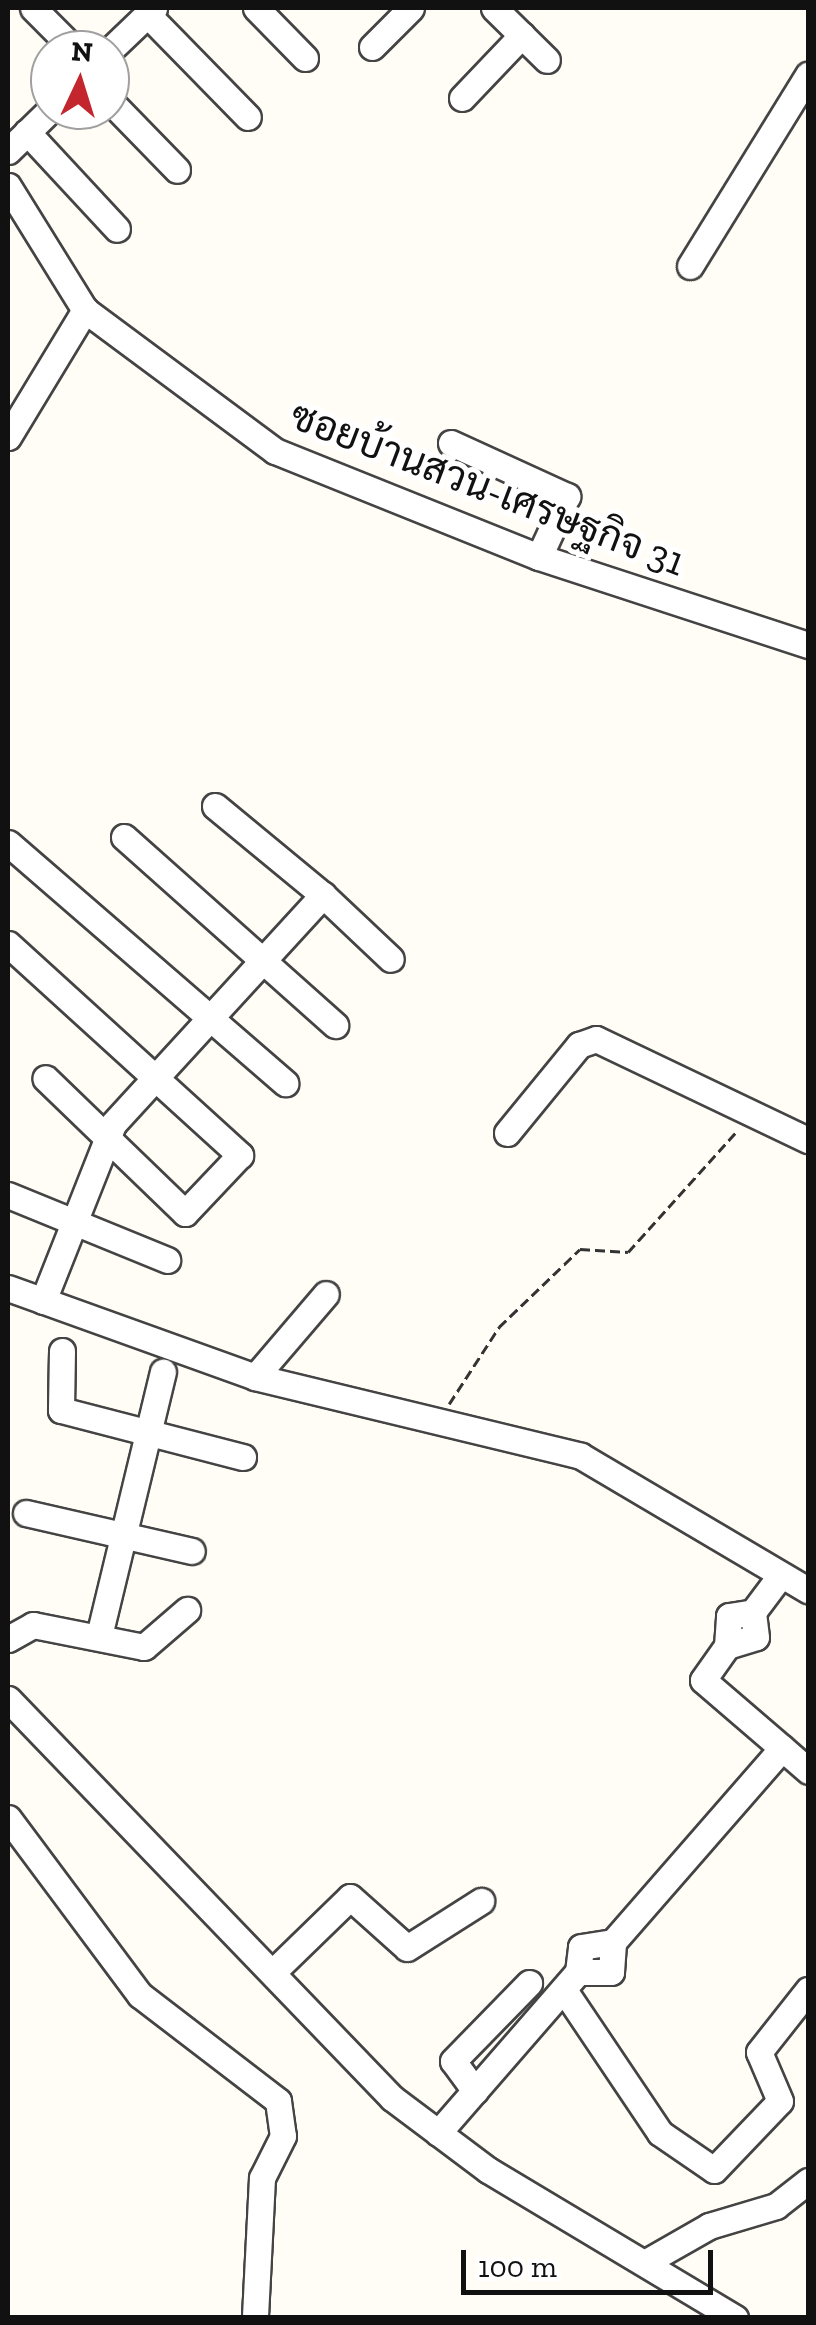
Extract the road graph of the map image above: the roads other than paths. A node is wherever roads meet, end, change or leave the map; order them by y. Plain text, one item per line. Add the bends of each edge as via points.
1 (33, 8) edge
2 (256, 8) edge
3 (411, 8) edge
4 (494, 8) edge
5 (150, 11) edge
6 (55, 30) edge
7 (130, 30) edge
8 (522, 35) junction
9 (372, 47) dead end
10 (305, 58) dead end
11 (547, 60) dead end
12 (808, 75) edge
13 (462, 98) dead end
14 (248, 117) dead end
15 (130, 121) edge
16 (30, 129) edge
17 (27, 132) junction
18 (8, 152) edge
19 (178, 170) dead end
20 (8, 186) edge
21 (116, 229) dead end
22 (690, 266) dead end
23 (85, 310) junction
24 (8, 437) edge
25 (451, 442) dead end
26 (539, 557) junction
27 (808, 645) edge
28 (214, 806) dead end
29 (124, 838) dead end
30 (8, 843) edge
31 (323, 896) junction
32 (8, 944) edge
33 (390, 959) dead end
34 (263, 961) junction
35 (212, 1017) junction
36 (335, 1026) dead end
37 (44, 1078) dead end
38 (156, 1078) junction
39 (285, 1082) dead end
40 (507, 1134) dead end
41 (107, 1139) junction
42 (808, 1140) edge
43 (8, 1195) edge
44 (74, 1222) junction
45 (167, 1260) dead end
46 (8, 1288) edge
47 (326, 1294) dead end
48 (43, 1301) junction
49 (62, 1351) dead end
50 (164, 1372) dead end
51 (254, 1377) junction
52 (148, 1436) junction
53 (244, 1457) dead end
54 (26, 1513) dead end
55 (124, 1534) junction
56 (192, 1551) dead end
57 (780, 1576) junction
58 (808, 1590) edge
59 (188, 1610) dead end
60 (99, 1636) junction
61 (8, 1638) edge
62 (8, 1699) edge
63 (782, 1748) junction
64 (808, 1771) edge
65 (8, 1818) edge
66 (482, 1901) dead end
67 (276, 1968) junction
68 (571, 1981) junction
69 (530, 1983) dead end
70 (808, 1990) edge
71 (475, 2091) junction
72 (438, 2133) junction
73 (808, 2181) edge
74 (646, 2262) junction
75 (255, 2318) edge
76 (735, 2318) edge

1 - 6 street
2 - 10 street
3 - 9 street
4 - 8 street
5 - 7 street
5 - 14 street
8 - 11 street
8 - 13 street
12 - 22 street
15 - 19 street
16 - 17 street
17 - 18 street
17 - 21 street
20 - 23 street, ซอยบ้านสวน-เศรษฐกิจ 31
23 - 24 street
23 - 26 street, ซอยบ้านสวน-เศรษฐกิจ 31 via 275,451
25 - 26 street via 567,496
26 - 27 street, ซอยบ้านสวน-เศรษฐกิจ 31
28 - 31 street
29 - 34 street
30 - 35 street
31 - 33 street
31 - 34 street
32 - 38 street
34 - 35 street
34 - 36 street
35 - 38 street
35 - 39 street
37 - 41 street
38 - 41 street
38 - 41 street via 240,1155 185,1213
40 - 42 street via 587,1040 754,1110
41 - 44 street
43 - 44 street
44 - 45 street
44 - 48 street
46 - 48 street
47 - 51 street
48 - 51 street
49 - 52 street via 61,1410
50 - 52 street
51 - 57 street via 582,1456
52 - 53 street
52 - 55 street
54 - 55 street
55 - 56 street
55 - 60 street
57 - 58 street
57 - 63 street via 753,1612 756,1637 726,1646 704,1683
59 - 60 street via 144,1647
60 - 61 street via 33,1625
62 - 67 street
63 - 64 street
63 - 68 street via 613,1942 611,1972
65 - 75 street via 140,1995 278,2101 283,2136 262,2178
66 - 67 street via 407,1948 350,1897
67 - 72 street via 392,2098
68 - 70 street via 660,2133 714,2170 780,2101 759,2052
68 - 71 street
69 - 71 street via 453,2062
71 - 72 street
72 - 74 street
73 - 74 street via 776,2206 709,2226
74 - 76 street

